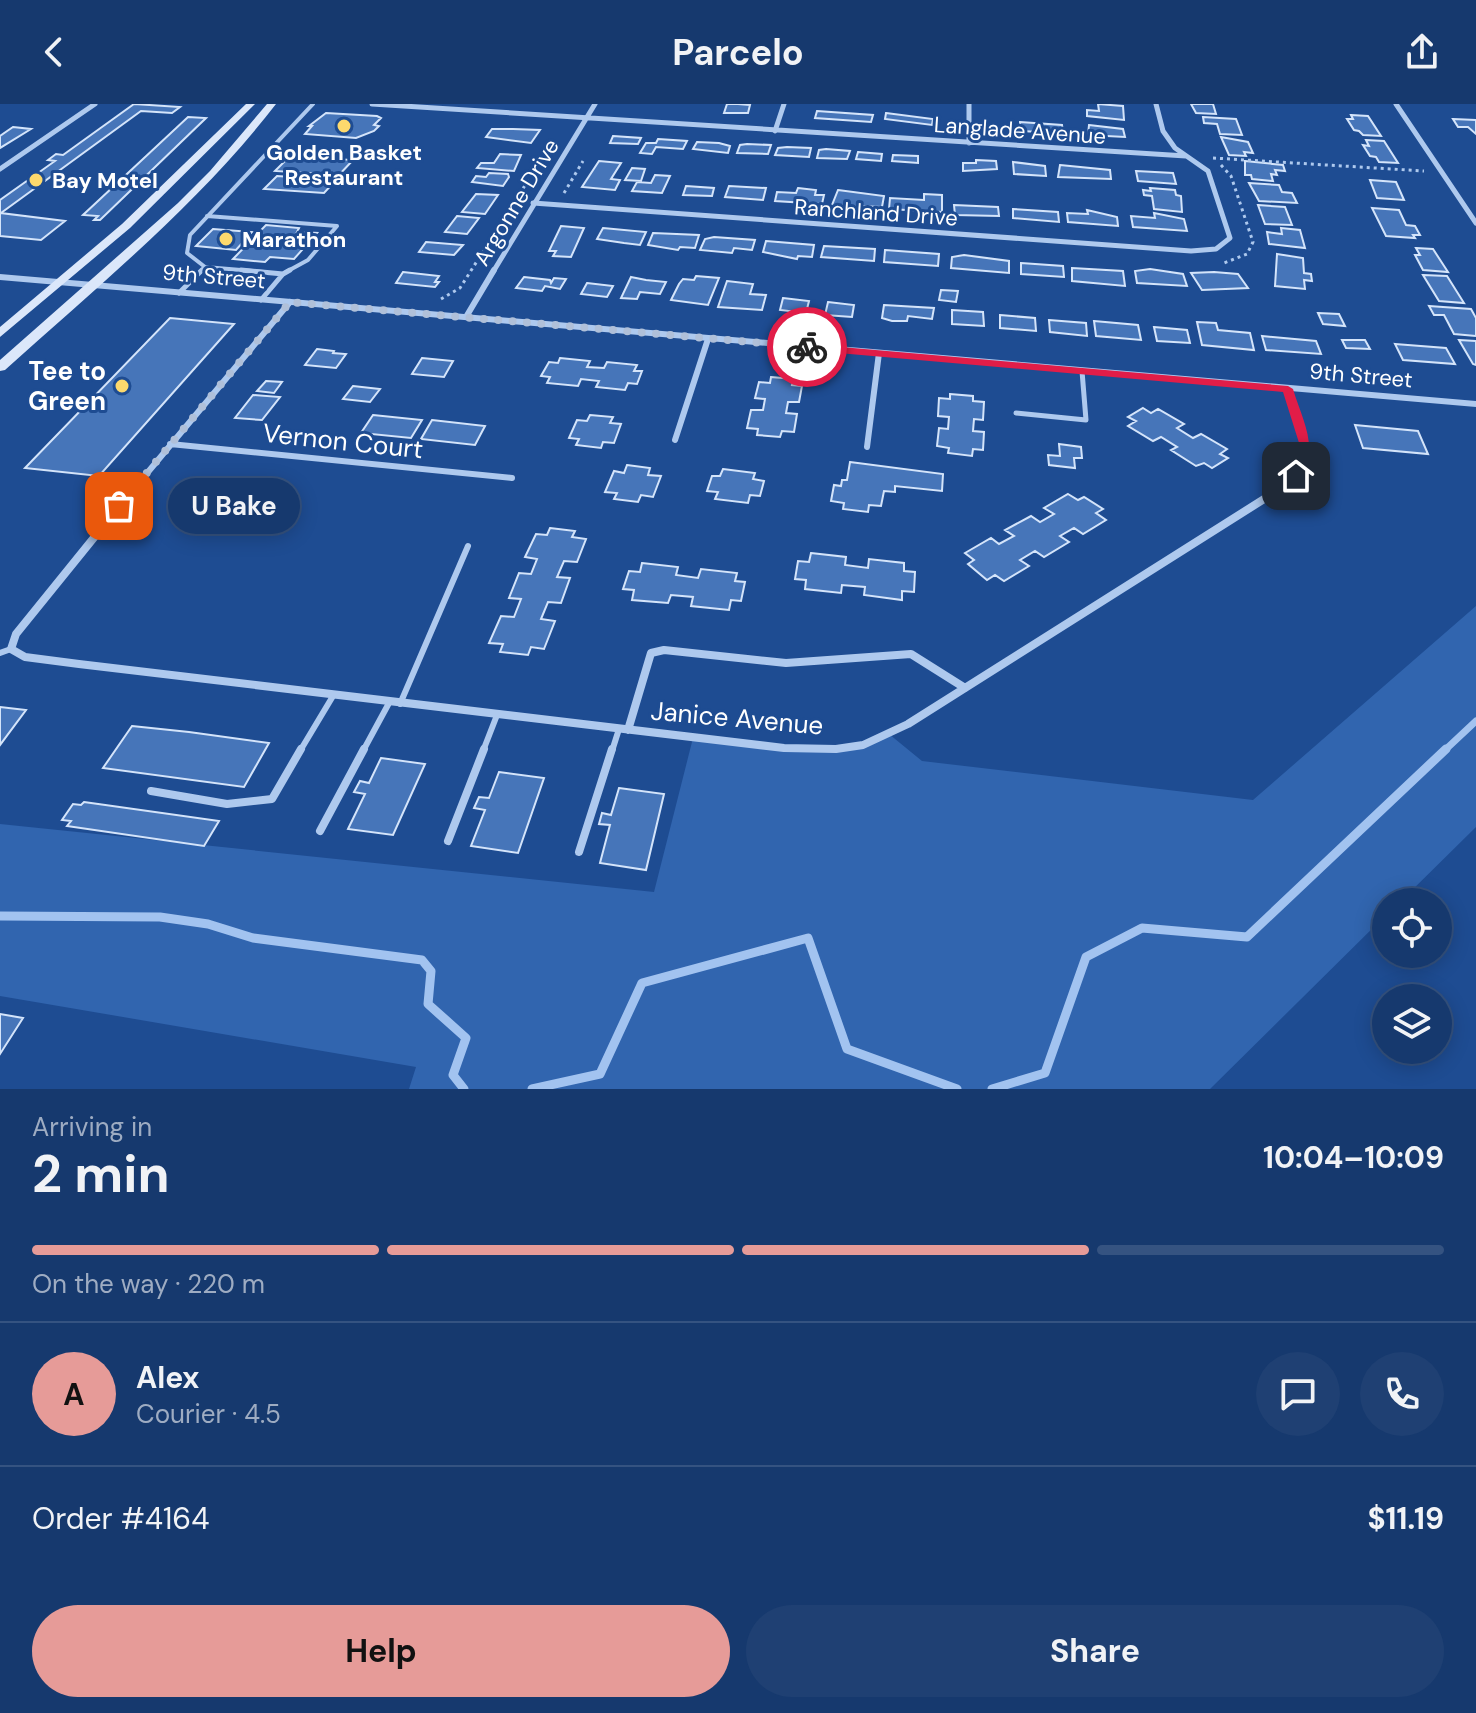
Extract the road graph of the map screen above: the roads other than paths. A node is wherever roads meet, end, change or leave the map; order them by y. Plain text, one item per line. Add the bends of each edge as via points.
1 (95, 104) edge
2 (251, 104) edge
3 (272, 104) edge
4 (313, 104) edge
5 (372, 104) edge
6 (595, 104) edge
7 (784, 104) edge
8 (969, 104) edge
9 (1156, 104) edge
10 (1396, 104) edge
11 (586, 118) junction
12 (775, 131) junction
13 (969, 143) junction
14 (1186, 156) junction
15 (2, 166) edge
16 (533, 203) junction
17 (207, 216) junction
18 (1476, 223) edge
19 (205, 267) junction
20 (283, 274) junction
21 (0, 277) edge
22 (57, 283) junction
23 (89, 285) junction
24 (179, 293) junction
25 (261, 300) junction
26 (290, 302) junction
27 (466, 317) junction
28 (0, 333) edge
29 (708, 339) junction
30 (879, 353) junction
31 (0, 367) edge
32 (1082, 371) junction
33 (1288, 389) junction
34 (1476, 404) edge
35 (1016, 413) dead end
36 (675, 440) dead end
37 (170, 444) junction
38 (867, 447) dead end
39 (512, 478) dead end
40 (468, 546) dead end
41 (11, 649) junction
42 (0, 653) edge
43 (965, 688) junction
44 (333, 696) junction
45 (389, 703) junction
46 (400, 704) junction
47 (497, 715) junction
48 (623, 730) junction
49 (151, 791) dead end
50 (320, 831) dead end
51 (448, 841) dead end
52 (579, 852) dead end

1 - 15 street
2 - 22 main road via 126,226
3 - 23 main road via 182,205
4 - 17 lane
5 - 11 street, Langlade Avenue
6 - 11 street, Argonne Drive
7 - 12 street
8 - 13 street
9 - 14 street via 1163,131
10 - 18 street
11 - 12 street, Langlade Avenue
11 - 16 street, Argonne Drive
12 - 13 street, Langlade Avenue
13 - 14 street, Langlade Avenue
14 - 16 street, Ranchland Drive via 1208,171 1230,238 1216,249
16 - 27 street, Argonne Drive
17 - 19 lane via 190,235 187,253
17 - 20 lane via 337,226 308,260
19 - 20 lane
19 - 24 lane
20 - 25 lane
21 - 22 street, 9th Street
22 - 23 street, 9th Street
22 - 28 main road
23 - 24 street, 9th Street
23 - 31 main road
24 - 25 street, 9th Street
25 - 26 street, 9th Street
26 - 27 street, 9th Street
26 - 37 street
27 - 29 street, 9th Street
29 - 30 street, 9th Street
29 - 36 street
30 - 32 street, 9th Street
30 - 38 street
32 - 33 street, 9th Street
32 - 35 lane via 1086,420
33 - 34 street, 9th Street
33 - 43 street, Janice Avenue via 1306,446 1300,470 1290,483
37 - 39 street, Vernon Court
37 - 41 street via 16,634
40 - 46 lane
41 - 42 lane
41 - 44 street, Janice Avenue via 25,657
43 - 48 street, Janice Avenue via 889,734 836,749
43 - 48 street via 911,654 786,663 664,650 651,653
44 - 45 street, Janice Avenue
44 - 49 lane via 272,799 257,805 227,804
45 - 46 street, Janice Avenue
45 - 50 lane
46 - 47 street, Janice Avenue
47 - 48 street, Janice Avenue
47 - 51 lane
48 - 52 lane

